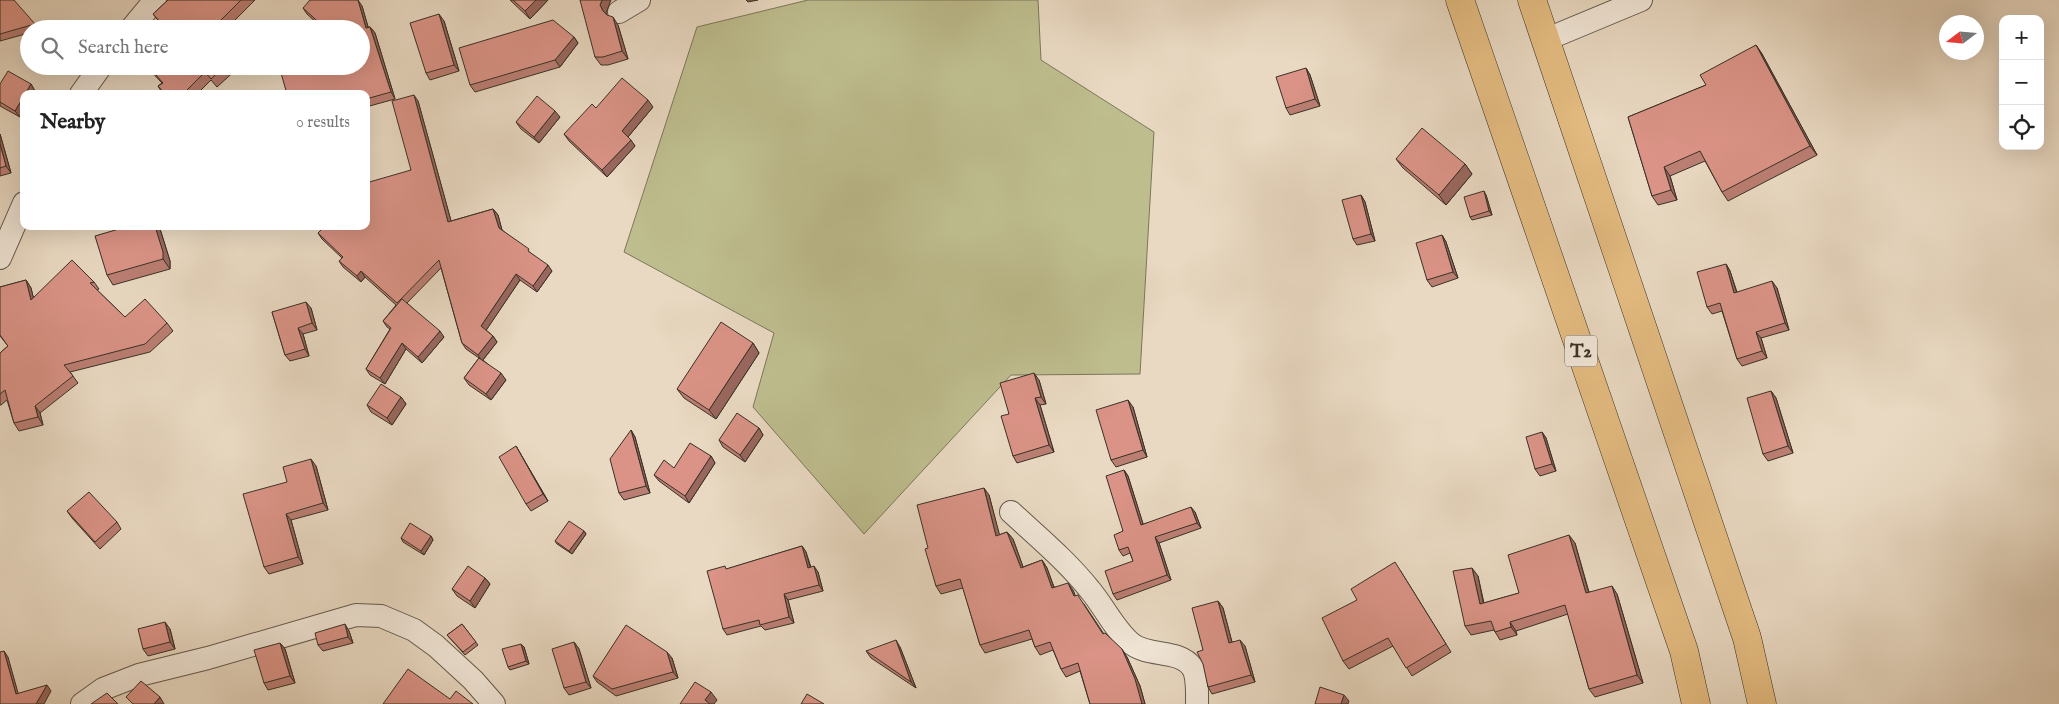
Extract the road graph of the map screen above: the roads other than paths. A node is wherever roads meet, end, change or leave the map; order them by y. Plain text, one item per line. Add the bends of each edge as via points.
1 (155, 0) edge
2 (639, 0) edge
3 (1460, 0) edge
4 (1532, 0) edge
5 (1641, 0) edge
6 (619, 12) dead end
7 (139, 20) edge
8 (1545, 40) junction
9 (95, 75) edge
10 (84, 90) edge
11 (20, 212) edge
12 (0, 258) edge
13 (1011, 512) dead end
14 (82, 704) edge
15 (494, 704) edge
16 (1197, 704) edge
17 (1696, 704) edge
18 (1762, 704) edge

1 - 7 street
2 - 6 street
3 - 17 highway, T2 via 1684,651
4 - 8 highway
5 - 8 street
8 - 18 highway via 1747,638
9 - 10 street
11 - 12 street
13 - 16 street via 1090,589 1131,643 1142,650 1184,660 1193,668
14 - 15 street via 103,689 139,675 356,615 381,616 414,630 473,680

